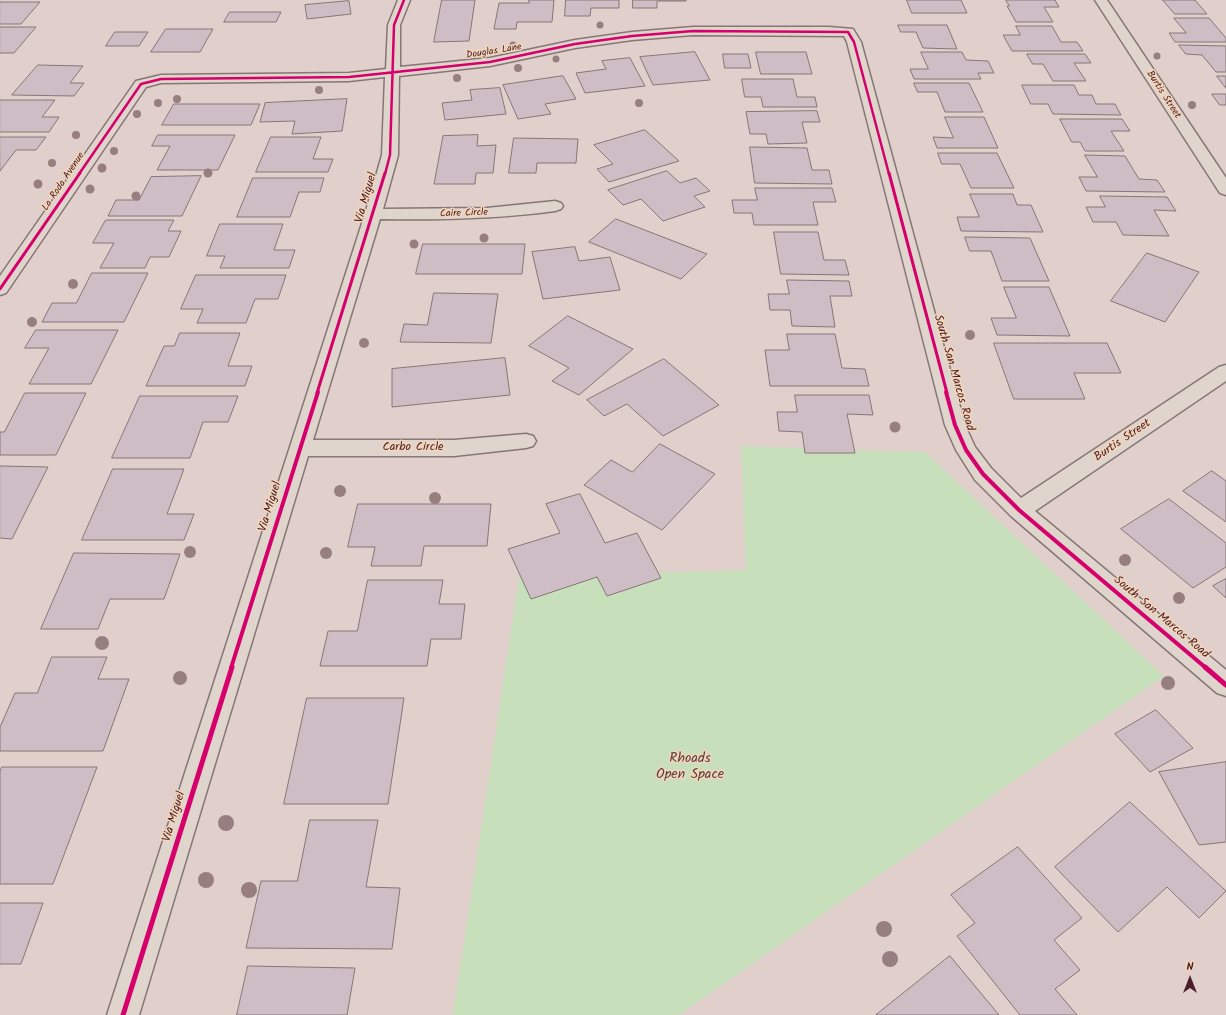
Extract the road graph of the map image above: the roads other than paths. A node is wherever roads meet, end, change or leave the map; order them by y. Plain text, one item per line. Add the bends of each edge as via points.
1 (404, 0) edge
2 (1101, 0) edge
3 (848, 32) joint
4 (393, 73) junction
5 (141, 84) joint
6 (1226, 190) edge
7 (555, 206) dead end
8 (373, 214) junction
9 (0, 289) edge
10 (1226, 372) edge
11 (526, 441) dead end
12 (300, 448) junction
13 (1019, 510) junction
14 (1226, 685) edge
15 (123, 1015) edge

1 - 4 street, Via Miguel via 394,25
2 - 6 street, Burtis Street
3 - 4 street, Douglas Lane via 693,31 632,36 575,44 490,62
3 - 13 street, South San Marcos Road via 854,42 955,425 966,450 983,474
4 - 5 street, Douglas Lane via 349,77 161,79
4 - 8 street, Via Miguel via 390,155
5 - 9 street, La Roda Avenue
7 - 8 street, Caire Circle via 518,212 460,215
8 - 12 street, Via Miguel
10 - 13 street, Burtis Street
11 - 12 street, Carbo Circle via 454,448
12 - 15 street, Via Miguel
13 - 14 street, South San Marcos Road

